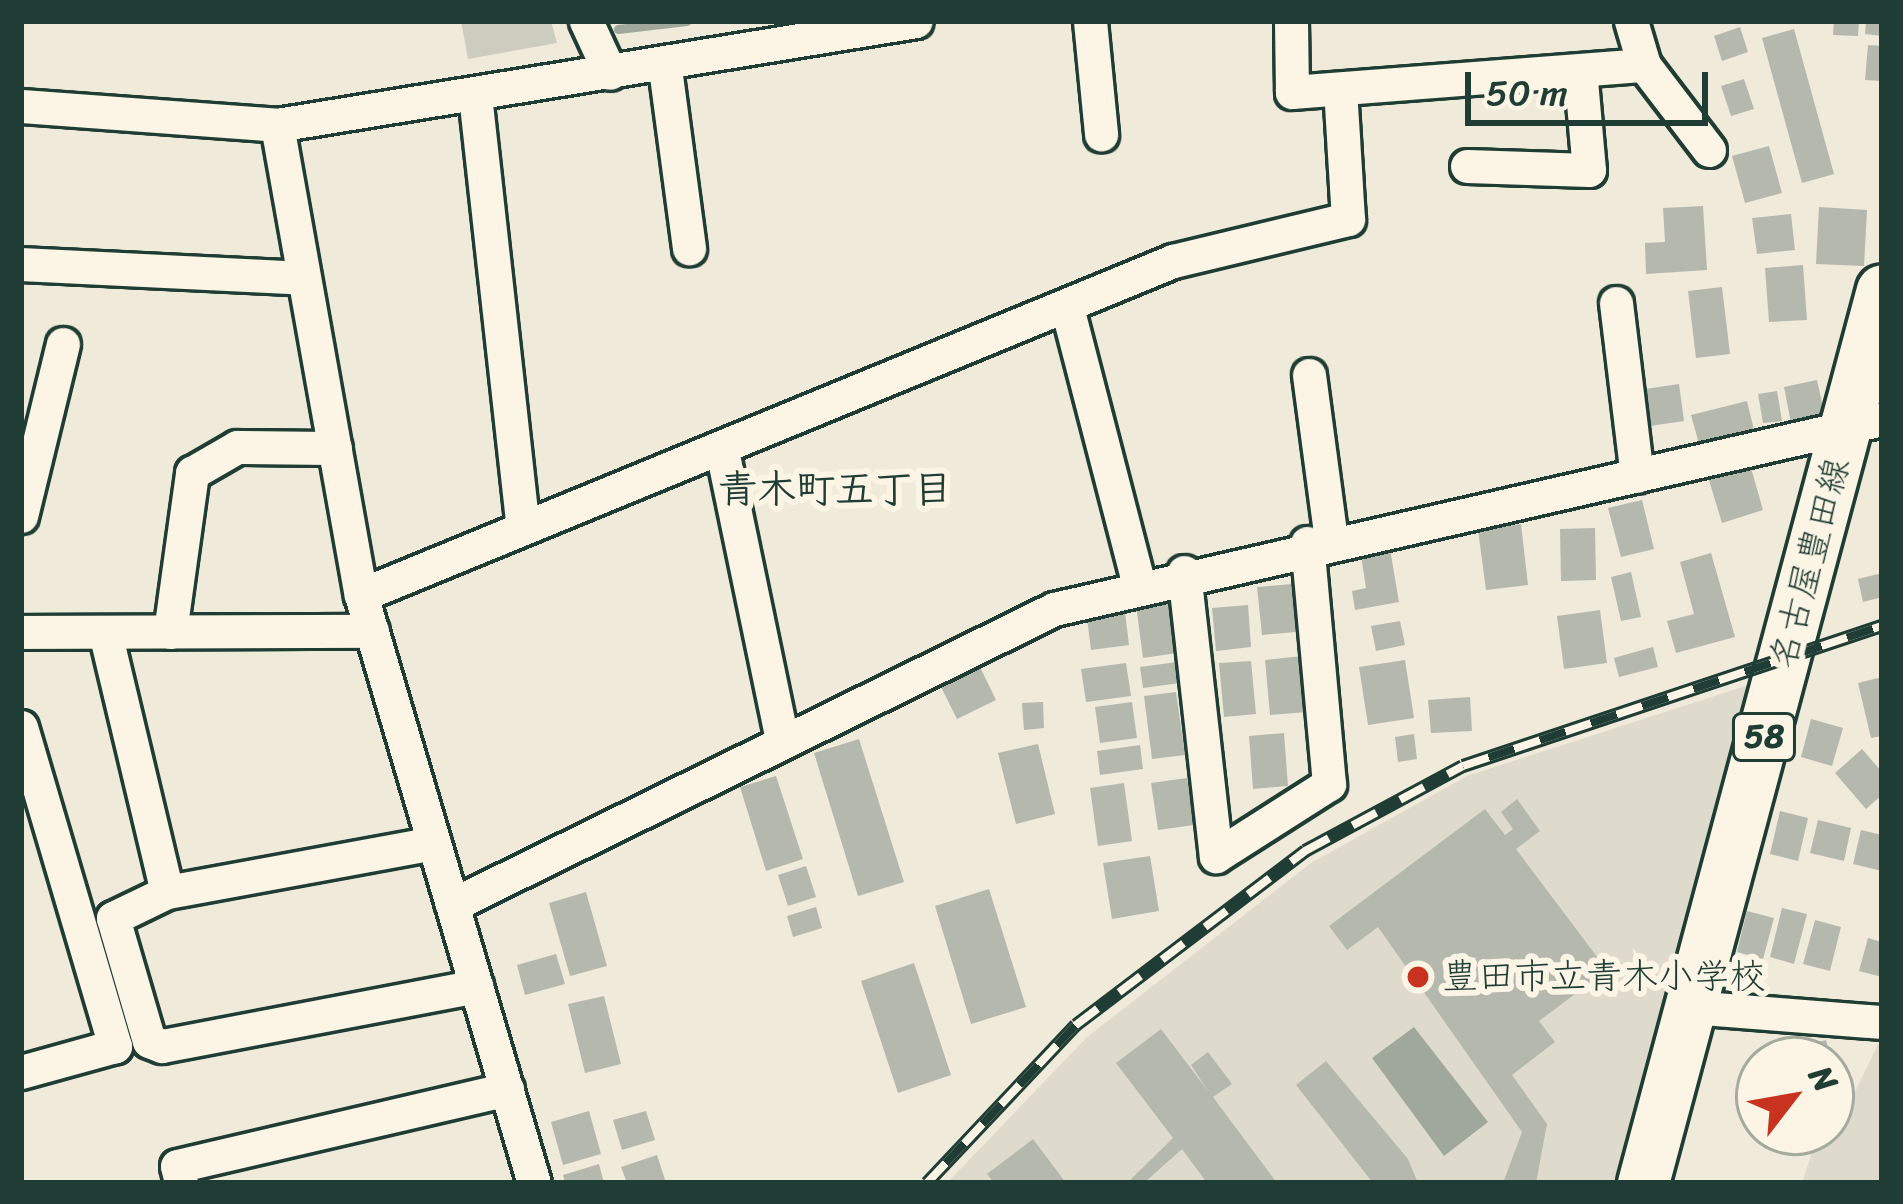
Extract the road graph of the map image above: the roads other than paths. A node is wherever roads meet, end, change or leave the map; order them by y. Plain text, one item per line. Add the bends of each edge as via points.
1 (586, 21) edge
2 (916, 21) edge
3 (1090, 21) edge
4 (1292, 21) edge
5 (1631, 21) edge
6 (1644, 65) junction
7 (665, 68) junction
8 (1580, 70) junction
9 (610, 74) junction
10 (1340, 89) junction
11 (476, 95) junction
12 (21, 106) edge
13 (277, 125) junction
14 (1101, 134) dead end
15 (1708, 150) dead end
16 (1467, 166) dead end
17 (689, 248) dead end
18 (21, 264) edge
19 (304, 278) junction
20 (1882, 290) edge
21 (1616, 303) dead end
22 (1068, 311) junction
23 (63, 344) dead end
24 (1309, 376) dead end
25 (1864, 423) edge
26 (335, 448) junction
27 (723, 455) junction
28 (1637, 476) junction
29 (21, 516) edge
30 (523, 527) junction
31 (1319, 541) junction
32 (1184, 572) junction
33 (1139, 585) junction
34 (361, 595) junction
35 (21, 632) edge
36 (104, 632) junction
37 (170, 632) junction
38 (372, 632) junction
39 (21, 727) edge
40 (781, 735) junction
41 (434, 843) junction
42 (167, 892) junction
43 (452, 904) junction
44 (476, 986) junction
45 (1690, 1007) junction
46 (1882, 1022) edge
47 (21, 1072) edge
48 (507, 1089) junction
49 (181, 1183) edge
50 (535, 1183) edge
51 (1643, 1183) edge

1 - 9 street
2 - 7 street
3 - 14 street
4 - 10 street via 1292,92
5 - 6 street
6 - 8 street
6 - 15 street
7 - 9 street
7 - 17 street
8 - 10 street
8 - 16 street via 1589,170
9 - 11 street
10 - 22 street via 1348,219 1173,261
11 - 13 street
11 - 30 street
12 - 13 street
13 - 19 street
18 - 19 street
19 - 26 street
20 - 25 main road, 名古屋豊田線 / 58
21 - 28 street
22 - 27 street
22 - 33 street
23 - 29 street
24 - 31 street
25 - 28 street
25 - 45 main road, 名古屋豊田線 / 58
26 - 34 street
26 - 37 street via 237,447 192,473
27 - 30 street
27 - 40 street
28 - 31 street
30 - 34 street
31 - 32 street
31 - 32 street via 1329,784 1216,856
32 - 33 street
33 - 40 street via 1054,609
34 - 38 street
35 - 36 street
36 - 37 street
36 - 42 street
37 - 38 street
38 - 41 street
39 - 47 street via 115,1046
40 - 43 street
41 - 42 street
41 - 43 street
42 - 44 street via 112,919 149,1041 162,1046
43 - 44 street
44 - 48 street
45 - 46 street
45 - 51 main road, 名古屋豊田線 / 58
48 - 49 street via 177,1166
48 - 50 street

